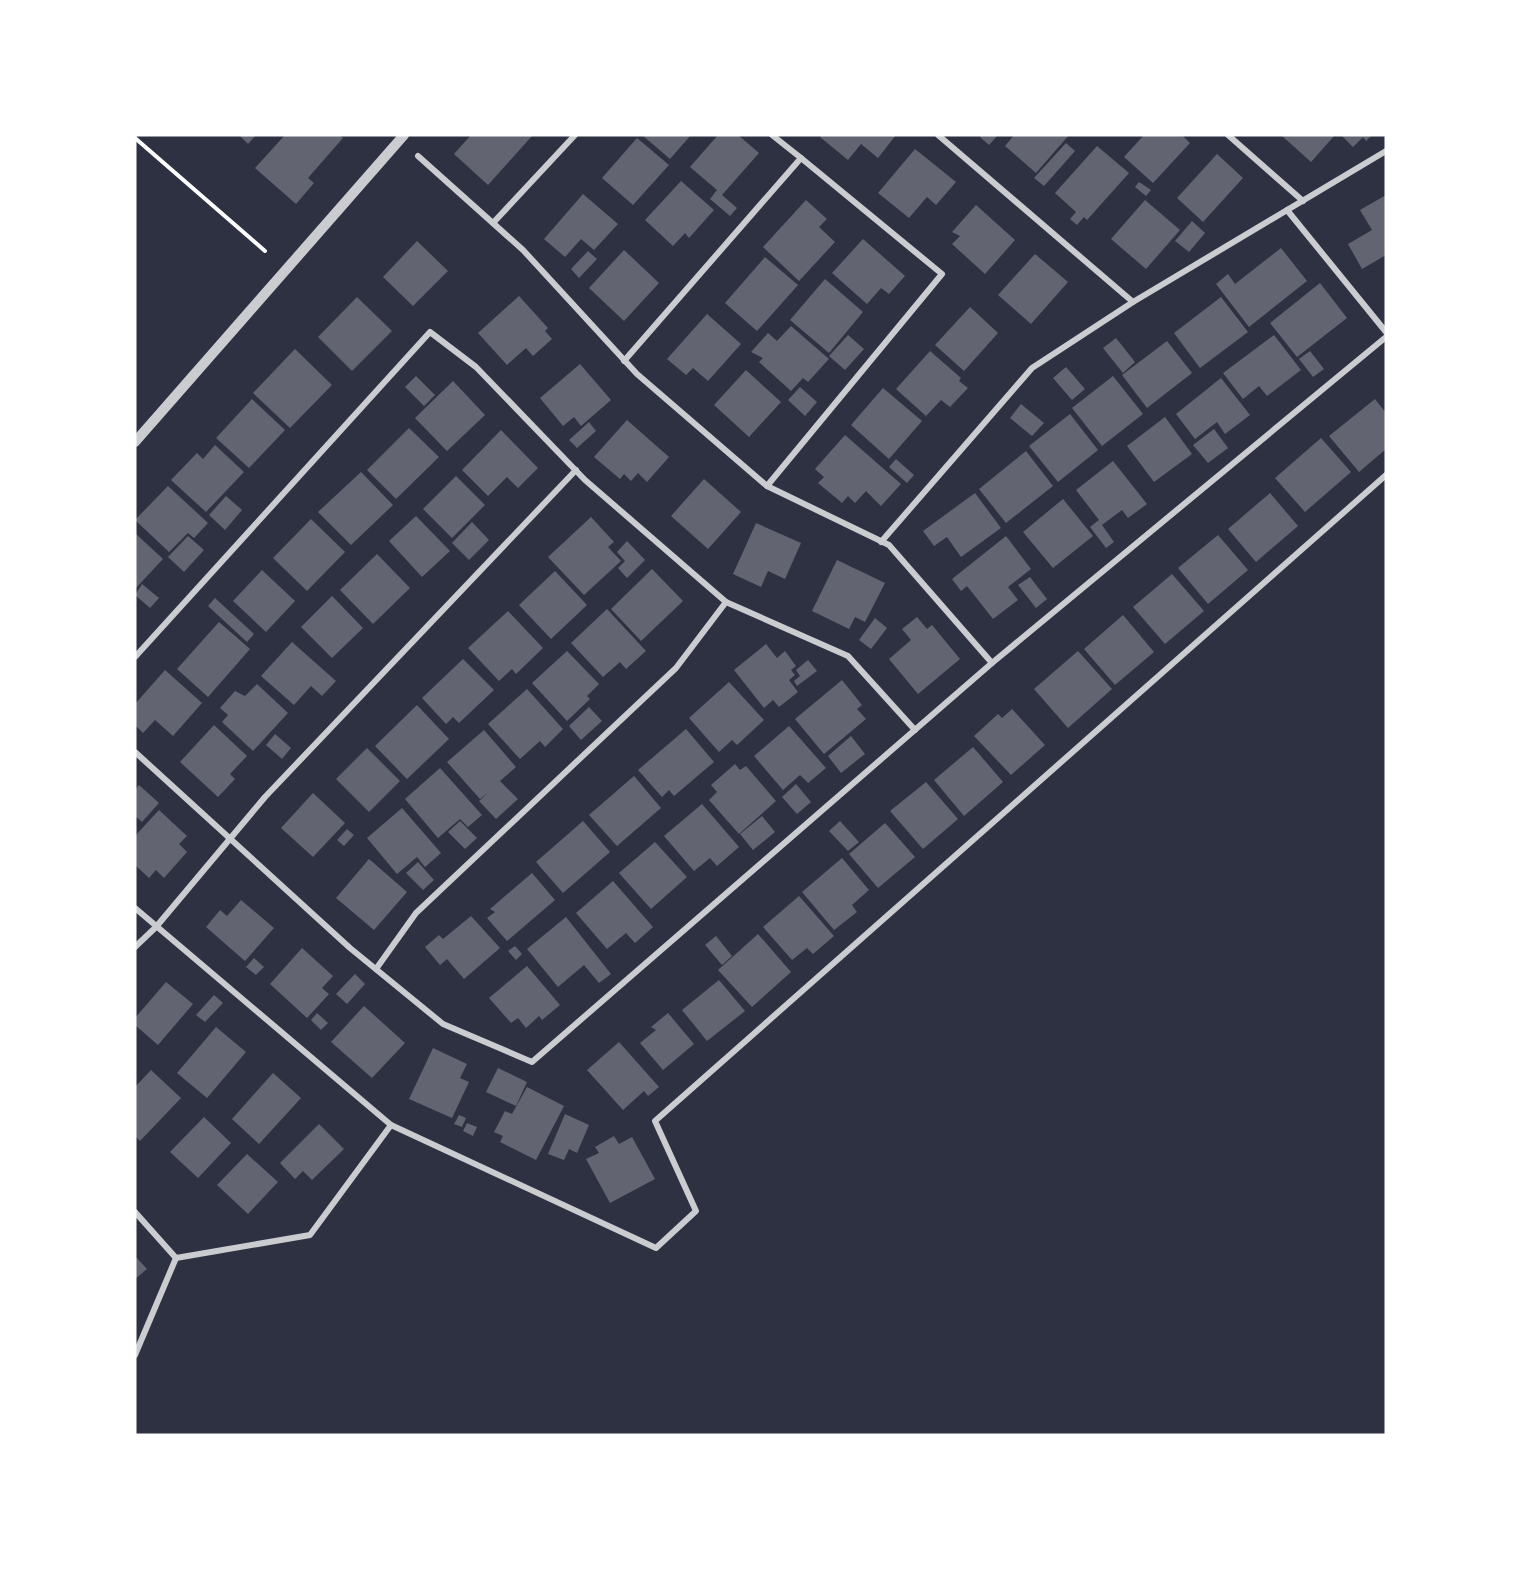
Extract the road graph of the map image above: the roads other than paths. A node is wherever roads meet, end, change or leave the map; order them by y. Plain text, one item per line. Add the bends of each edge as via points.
1 (575, 135) edge
2 (772, 135) edge
3 (938, 135) edge
4 (1228, 135) edge
5 (399, 137) edge
6 (1386, 151) edge
7 (418, 156) dead end
8 (801, 158) junction
9 (1303, 201) junction
10 (1287, 210) junction
11 (493, 223) junction
12 (1133, 302) junction
13 (1386, 332) edge
14 (1386, 337) edge
15 (624, 361) junction
16 (135, 442) edge
17 (576, 470) junction
18 (1386, 475) edge
19 (767, 486) junction
20 (881, 542) junction
21 (726, 602) junction
22 (135, 657) edge
23 (992, 663) junction
24 (915, 730) junction
25 (135, 752) edge
26 (230, 839) junction
27 (135, 908) edge
28 (156, 927) junction
29 (135, 947) edge
30 (376, 969) junction
31 (392, 1125) junction
32 (135, 1212) edge
33 (176, 1258) junction
34 (135, 1356) edge

1 - 11 street
2 - 8 street
3 - 12 street
4 - 9 street
5 - 16 street
6 - 9 street
7 - 11 street
8 - 15 street
8 - 19 street via 942,274
9 - 10 street
10 - 12 street
10 - 13 street
11 - 15 street via 523,250
12 - 20 street via 1032,368
14 - 23 street
15 - 19 street
17 - 21 street
17 - 22 street via 476,367 430,332
17 - 26 street via 281,780
18 - 31 street via 655,1121 696,1211 656,1248
19 - 20 street
20 - 23 street via 889,545
21 - 24 street via 848,656
21 - 30 street via 676,668 416,913
23 - 24 street
24 - 30 street via 532,1062 443,1024
25 - 26 street
26 - 28 street
26 - 30 street
27 - 28 street
28 - 29 street
28 - 31 street
31 - 33 street via 309,1235
32 - 33 street
33 - 34 street

